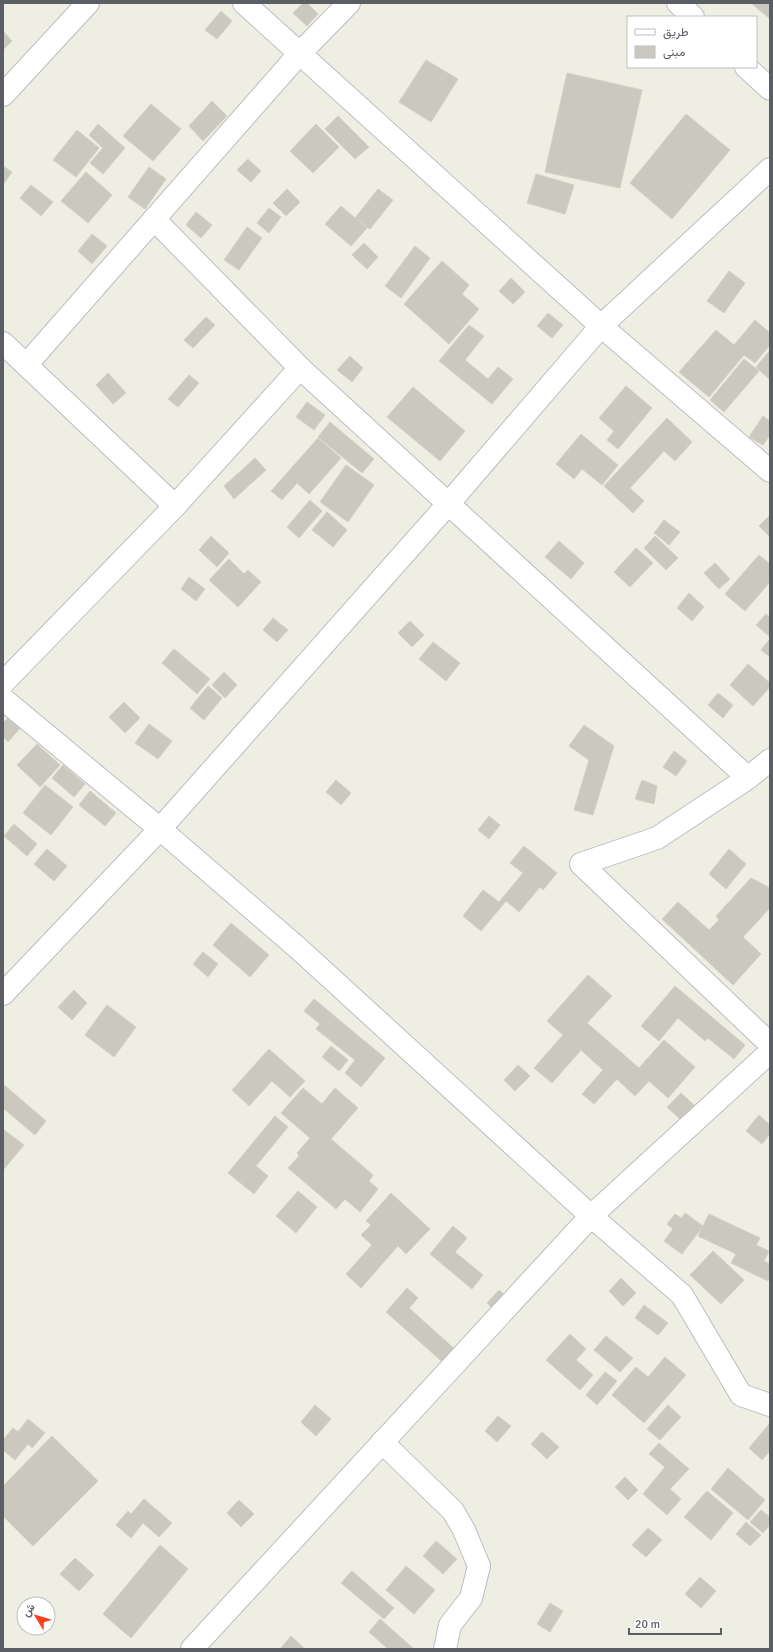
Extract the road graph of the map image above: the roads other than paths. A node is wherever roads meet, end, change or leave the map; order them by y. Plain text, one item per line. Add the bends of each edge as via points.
1 (88, 3) edge
2 (244, 3) edge
3 (349, 3) edge
4 (678, 3) edge
5 (692, 16) edge
6 (300, 53) junction
7 (747, 68) edge
8 (770, 89) edge
9 (3, 95) edge
10 (770, 169) edge
11 (154, 219) junction
12 (601, 326) junction
13 (3, 343) edge
14 (27, 364) junction
15 (300, 368) junction
16 (770, 471) edge
17 (449, 503) junction
18 (175, 506) junction
19 (3, 682) edge
20 (3, 699) edge
21 (770, 760) edge
22 (748, 778) junction
23 (160, 829) junction
24 (3, 994) edge
25 (770, 1044) edge
26 (770, 1052) edge
27 (591, 1216) junction
28 (770, 1405) edge
29 (382, 1442) junction
30 (192, 1649) edge
31 (445, 1649) edge

1 - 9 street
2 - 6 street
3 - 6 street
4 - 5 street
6 - 11 street
6 - 12 street
7 - 8 street
10 - 12 street
11 - 14 street
11 - 15 street
12 - 16 street
12 - 17 street
13 - 14 street
14 - 18 street
15 - 17 street
15 - 18 street
17 - 22 street
17 - 23 street
18 - 19 street
20 - 23 street
21 - 22 street
22 - 25 street via 656,838 581,864
23 - 24 street
23 - 27 street via 299,950
26 - 27 street
27 - 28 street via 682,1295 741,1395
27 - 29 street
29 - 30 street
29 - 31 street via 453,1511 479,1566 471,1598 450,1625

